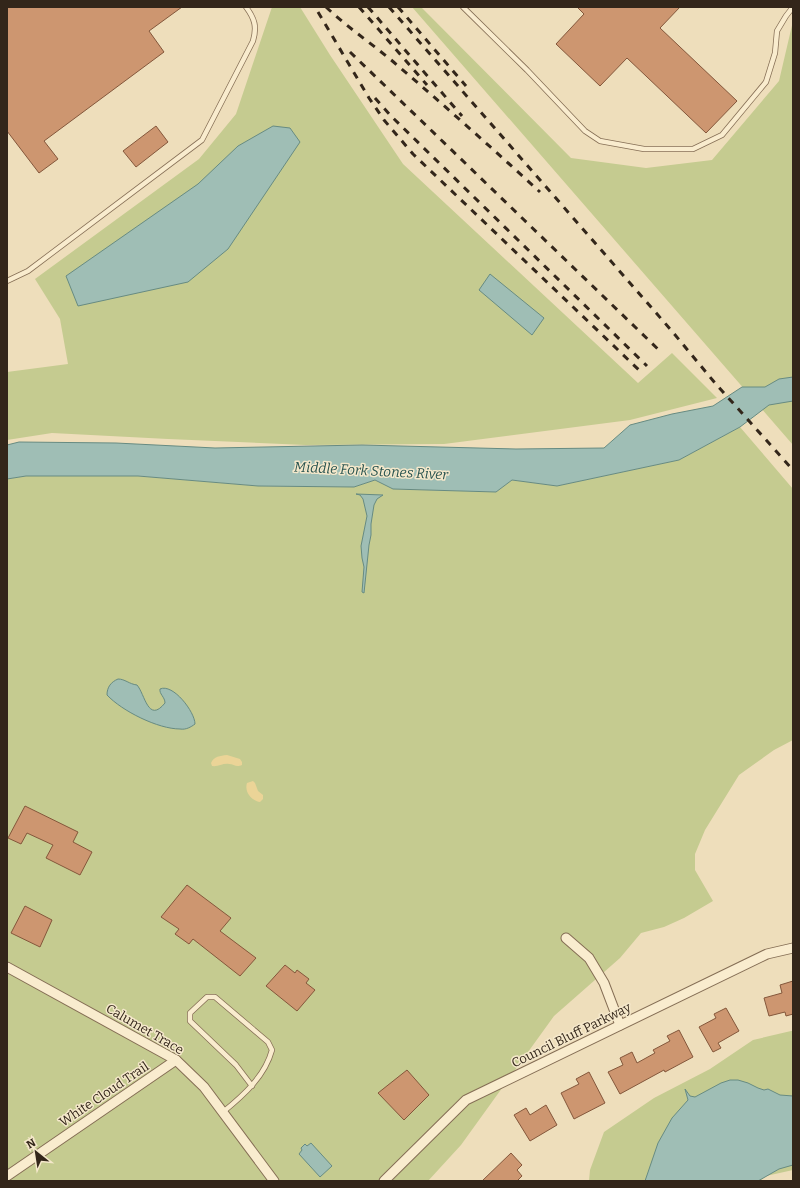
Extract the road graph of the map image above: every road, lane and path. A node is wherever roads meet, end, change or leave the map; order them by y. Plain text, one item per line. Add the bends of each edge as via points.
1 (246, 7) edge
2 (463, 7) edge
3 (793, 7) edge
4 (7, 281) edge
5 (566, 938) dead end
6 (793, 948) edge
7 (7, 967) edge
8 (620, 1025) junction
9 (176, 1060) junction
10 (252, 1086) junction
11 (223, 1112) junction
12 (7, 1176) edge
13 (274, 1181) edge
14 (384, 1181) edge

1 - 4 lane via 256,32 202,140 28,271
2 - 3 lane via 586,131 600,141 644,149 694,149 722,135 766,82 775,53 777,31
5 - 8 street via 589,958 604,983
6 - 8 street, Council Bluff Parkway via 766,954
7 - 9 street, Calumet Trace
8 - 14 street, Council Bluff Parkway via 466,1100
9 - 11 street, Calumet Trace via 204,1086
9 - 12 street, White Cloud Trail
10 - 10 lane via 269,1061 272,1050 268,1042 215,997 207,997 190,1013 190,1020 236,1065
10 - 11 lane
11 - 13 street, Calumet Trace

